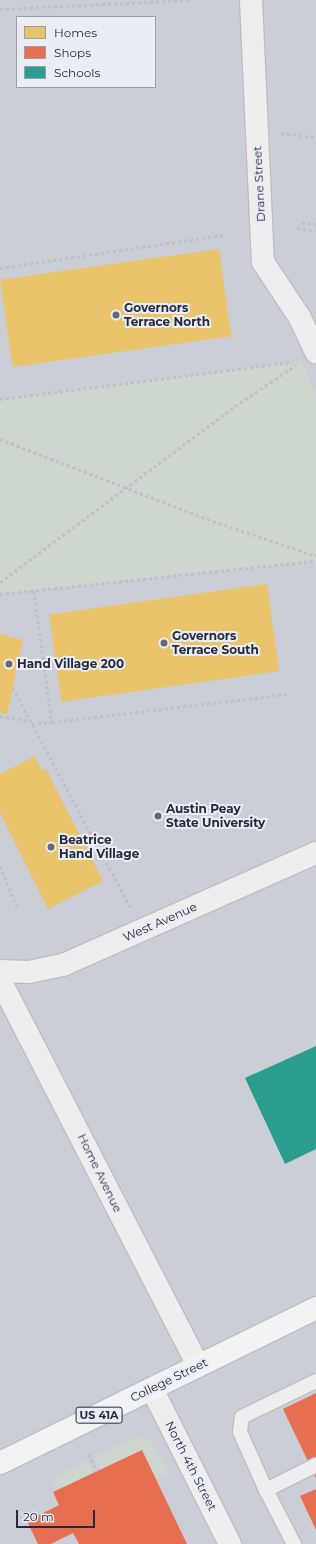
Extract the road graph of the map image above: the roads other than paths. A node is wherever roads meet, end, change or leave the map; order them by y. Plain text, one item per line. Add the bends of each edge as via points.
1 (250, 0) edge
2 (316, 353) edge
3 (316, 853) edge
4 (0, 970) edge
5 (0, 980) edge
6 (315, 1310) edge
7 (198, 1366) junction
8 (316, 1381) edge
9 (152, 1389) junction
10 (0, 1464) edge
11 (316, 1465) edge
12 (266, 1490) junction
13 (230, 1544) edge
14 (294, 1544) edge

1 - 2 street, Drane Street via 263,262 300,318
3 - 4 street, West Avenue via 63,965 29,972
5 - 7 street, Home Avenue
6 - 7 main road, College Street / US 41A
7 - 9 main road, College Street / US 41A
8 - 12 lane via 242,1417 240,1432
9 - 10 main road, College Street / US 41A
9 - 13 street, North 4th Street
11 - 12 lane
12 - 14 lane

